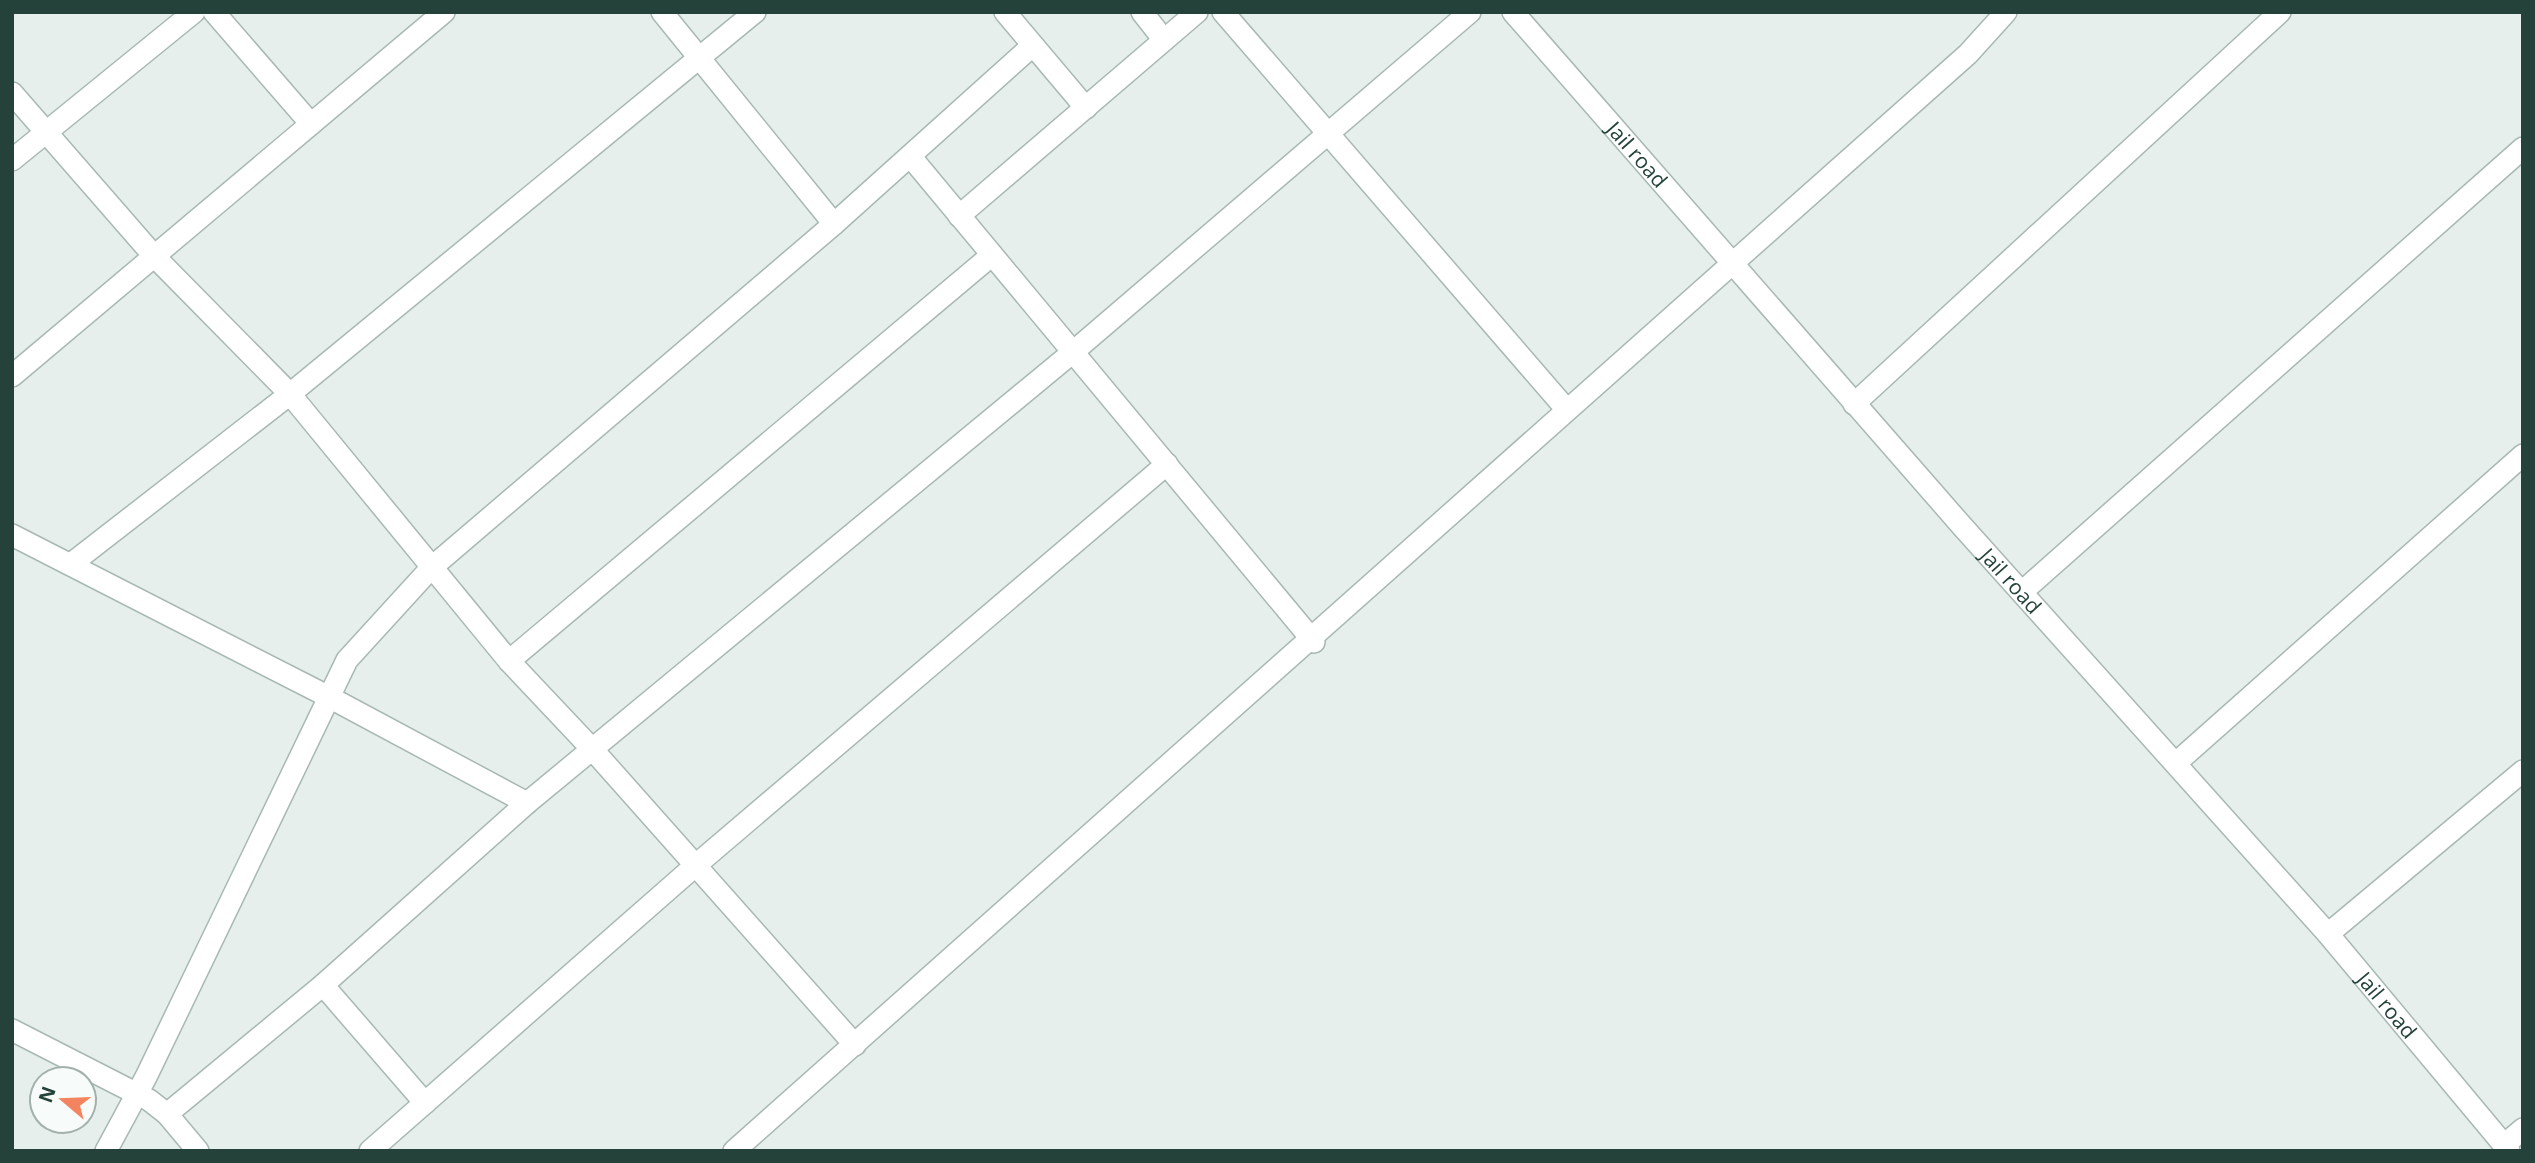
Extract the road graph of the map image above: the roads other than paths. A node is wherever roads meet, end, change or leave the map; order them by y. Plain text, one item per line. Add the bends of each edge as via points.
1 (194, 12) edge
2 (214, 12) edge
3 (444, 12) edge
4 (662, 12) edge
5 (755, 12) edge
6 (1004, 12) edge
7 (1142, 12) edge
8 (1197, 12) edge
9 (1223, 12) edge
10 (1470, 12) edge
11 (1513, 12) edge
12 (2006, 12) edge
13 (2280, 12) edge
14 (1164, 40) junction
15 (1031, 47) junction
16 (700, 56) junction
17 (12, 93) edge
18 (1086, 108) junction
19 (312, 124) junction
20 (47, 132) junction
21 (1328, 133) junction
22 (2523, 148) edge
23 (910, 156) junction
24 (12, 160) edge
25 (959, 216) junction
26 (834, 224) junction
27 (992, 255) junction
28 (154, 256) junction
29 (1732, 266) junction
30 (1073, 352) junction
31 (12, 376) edge
32 (290, 394) junction
33 (1854, 404) junction
34 (1567, 410) junction
35 (2523, 455) edge
36 (1167, 464) junction
37 (12, 535) edge
38 (71, 564) junction
39 (431, 568) junction
40 (2022, 591) junction
41 (1314, 642) junction
42 (509, 661) junction
43 (329, 697) junction
44 (593, 750) junction
45 (2176, 763) junction
46 (2523, 771) edge
47 (527, 803) junction
48 (696, 865) junction
49 (2328, 934) junction
50 (324, 985) junction
51 (12, 1030) edge
52 (855, 1045) junction
53 (137, 1094) junction
54 (425, 1103) junction
55 (167, 1114) junction
56 (2523, 1129) edge
57 (2506, 1148) edge
58 (106, 1151) edge
59 (198, 1151) edge
60 (370, 1151) edge
61 (734, 1151) edge

1 - 20 street
2 - 19 street
3 - 19 street
4 - 16 street
5 - 16 street
6 - 15 street
7 - 14 street
8 - 14 street
9 - 21 street
10 - 21 street
11 - 29 street, Jail road
12 - 29 street via 1968,54
13 - 33 street
14 - 18 street
15 - 18 street
15 - 23 street
16 - 26 street
16 - 32 street
17 - 20 street
18 - 25 street
19 - 28 street
20 - 24 street
20 - 28 street
21 - 30 street
21 - 34 street
22 - 40 street
23 - 25 street
23 - 26 street
25 - 27 street
26 - 39 street
27 - 30 street
27 - 42 street
28 - 31 street
28 - 32 street
29 - 33 street, Jail road
29 - 34 street
30 - 36 street
30 - 44 street
32 - 38 street
32 - 39 street
33 - 40 street, Jail road
34 - 41 street
35 - 45 street
36 - 41 street
36 - 48 street
37 - 38 street
38 - 43 street
39 - 42 street
39 - 43 street via 347,660
40 - 45 street, Jail road
41 - 52 street
42 - 44 street
43 - 47 street
43 - 53 street
44 - 47 street
44 - 48 street
45 - 49 street, Jail road
46 - 49 street
47 - 50 street
48 - 52 street
48 - 54 street
49 - 57 street, Jail road
50 - 54 street
50 - 55 street
51 - 53 street
52 - 61 street
53 - 55 street
53 - 58 street
54 - 60 street
55 - 59 street
56 - 57 street

